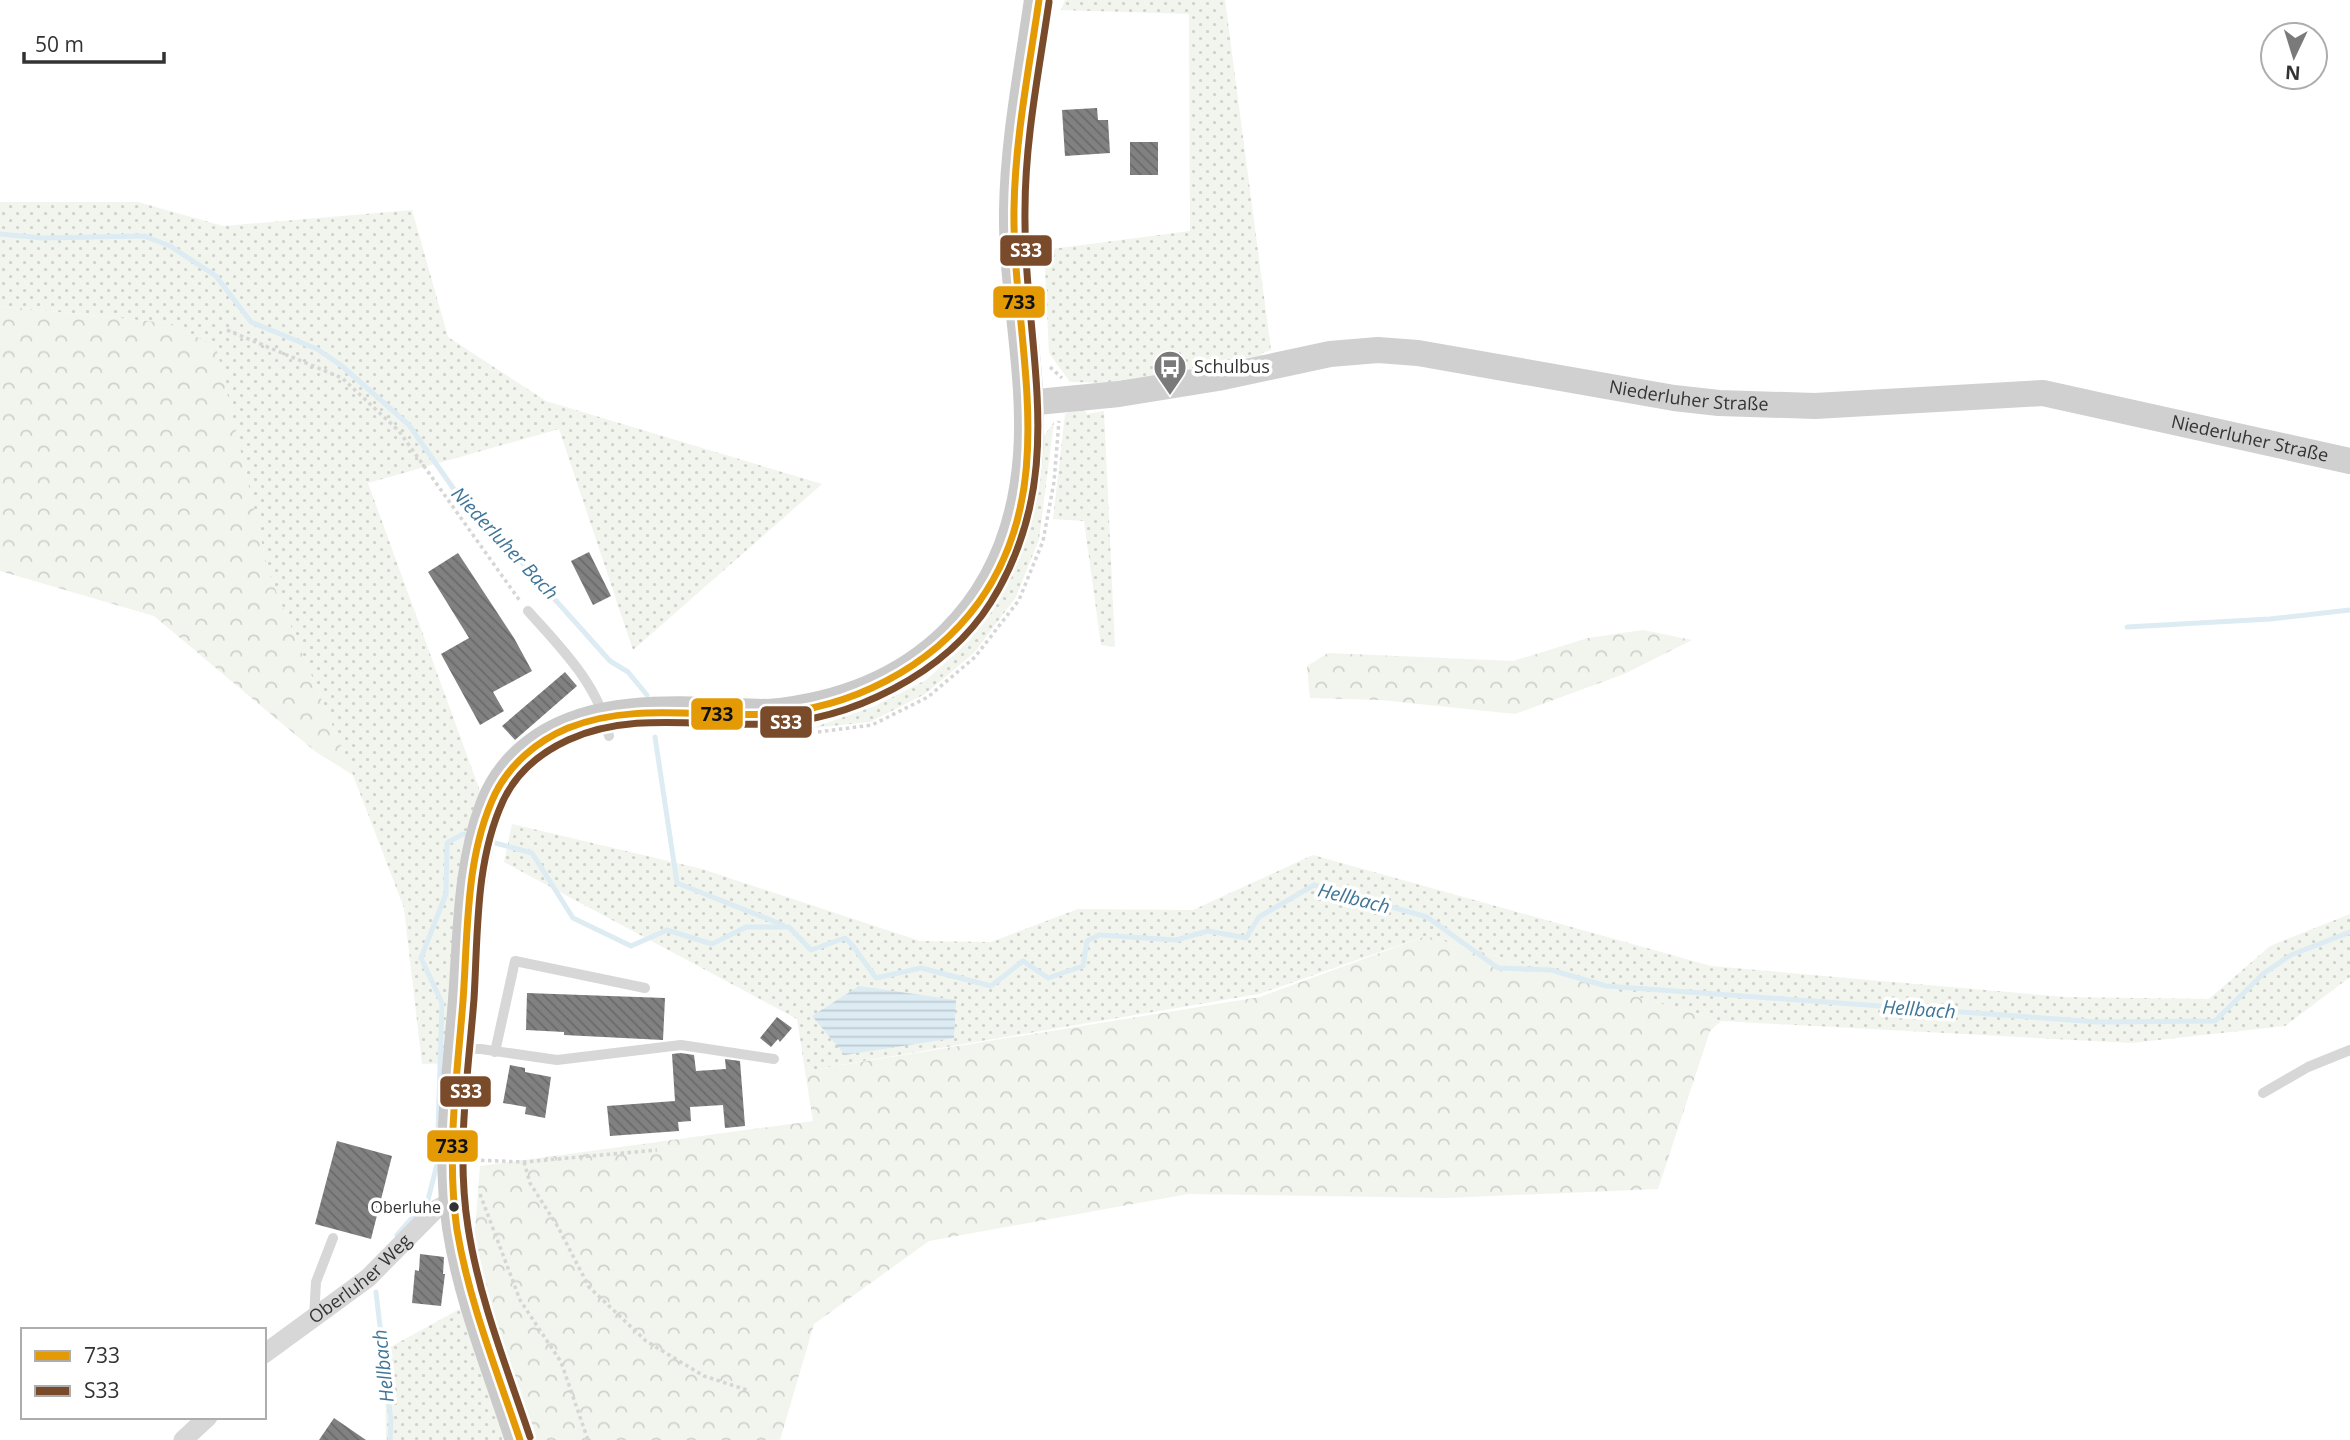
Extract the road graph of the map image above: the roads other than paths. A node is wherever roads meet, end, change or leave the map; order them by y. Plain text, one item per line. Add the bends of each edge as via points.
1 (1039, 0) edge
2 (1027, 403) junction
3 (2350, 461) edge
4 (528, 611) road end
5 (615, 722) junction
6 (645, 988) dead end
7 (459, 1048) junction
8 (2350, 1050) edge
9 (495, 1052) junction
10 (775, 1059) dead end
11 (2263, 1093) dead end
12 (467, 1197) junction
13 (332, 1238) dead end
14 (314, 1318) junction
15 (266, 1353) edge
16 (206, 1419) edge
17 (183, 1440) edge
18 (520, 1440) edge

1 - 2 main road via 1019,139 1014,212
2 - 3 street, Niederluher Straße via 1119,394 1330,354 1378,350 1719,404 1815,407 2043,393
2 - 5 main road via 1025,483 1003,559 960,629 938,649 893,680 813,708 769,715 670,713
4 - 5 lane via 576,666
5 - 7 main road via 564,729 527,753 499,785 481,835 469,909
6 - 9 lane via 515,961
7 - 9 lane
7 - 12 main road via 452,1140
8 - 11 lane
9 - 10 lane via 557,1060 681,1045
12 - 14 street, Oberluher Weg via 435,1210 368,1278
12 - 18 main road via 461,1247
13 - 14 lane via 316,1282
14 - 15 street, Oberluher Weg
16 - 17 street

